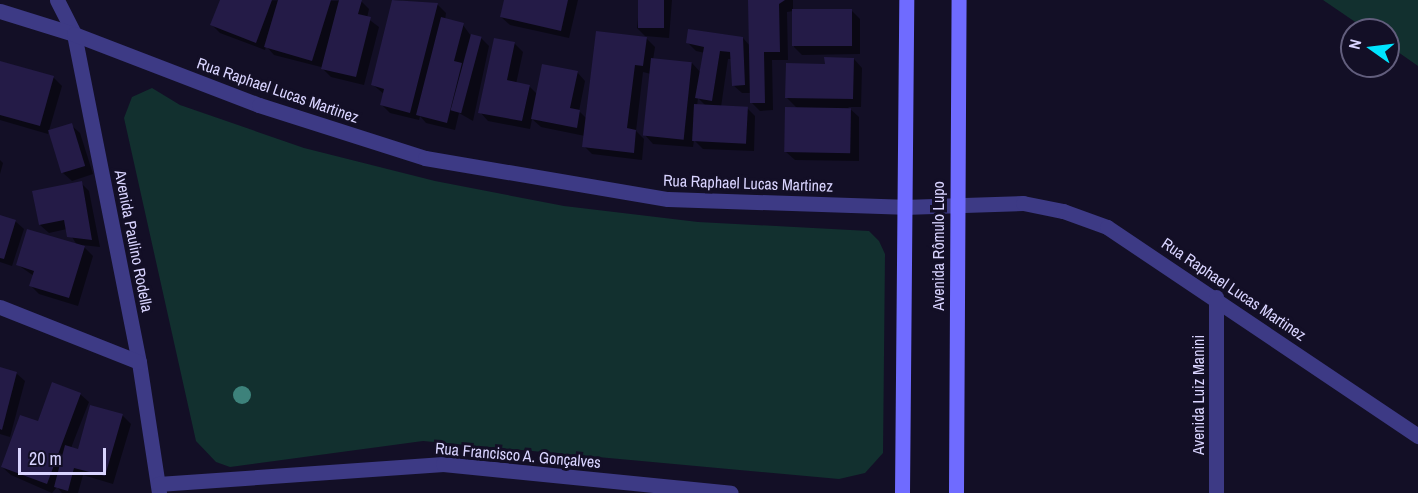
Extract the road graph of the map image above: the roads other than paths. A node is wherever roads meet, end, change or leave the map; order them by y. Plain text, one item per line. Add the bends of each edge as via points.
1 (57, 0) edge
2 (906, 0) edge
3 (959, 0) edge
4 (0, 11) edge
5 (74, 34) junction
6 (956, 203) junction
7 (903, 207) junction
8 (1216, 297) junction
9 (0, 307) edge
10 (139, 362) junction
11 (1418, 436) edge
12 (158, 489) edge
13 (730, 493) edge
14 (902, 493) edge
15 (956, 493) edge
16 (1216, 493) edge

1 - 5 street, Avenida Paulino Rodella
2 - 7 street
3 - 6 street, Avenida Rômulo Lupo
4 - 5 street, Rua Raphael Lucas Martinez
5 - 7 street, Rua Raphael Lucas Martinez via 259,105 425,158 668,199
5 - 10 street, Avenida Paulino Rodella
6 - 7 street, Rua Raphael Lucas Martinez
6 - 8 street, Rua Raphael Lucas Martinez via 1023,203 1063,211 1107,227
6 - 15 street, Avenida Rômulo Lupo
7 - 14 street
8 - 11 street, Rua Raphael Lucas Martinez
8 - 16 street, Avenida Luiz Manini
9 - 10 street
10 - 12 street, Avenida Paulino Rodella
12 - 13 street, Rua Francisco A. Gonçalves via 443,464

